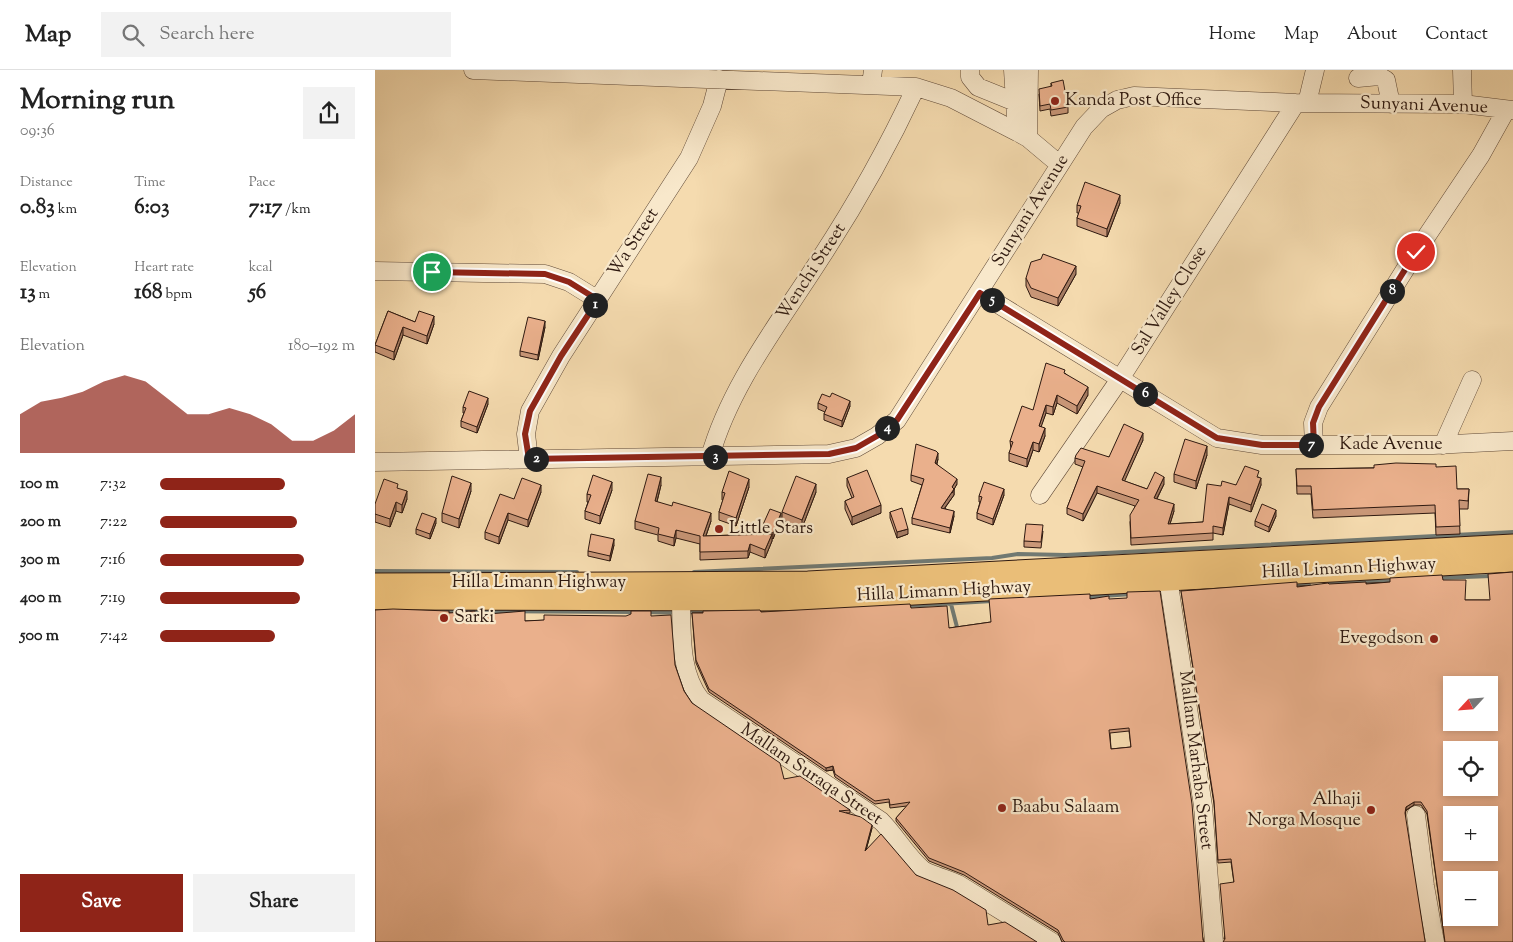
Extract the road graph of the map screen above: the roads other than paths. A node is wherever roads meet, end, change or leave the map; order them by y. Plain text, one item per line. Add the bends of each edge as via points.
1 (473, 70) edge
2 (971, 70) edge
3 (1013, 70) edge
4 (1029, 70) edge
5 (1315, 70) edge
6 (1462, 70) edge
7 (872, 78) edge
8 (1359, 78) dead end
9 (719, 80) junction
10 (916, 87) junction
11 (1015, 102) junction
12 (1301, 102) junction
13 (1391, 104) junction
14 (1463, 104) junction
15 (1510, 110) edge
16 (1023, 135) junction
17 (1059, 164) junction
18 (375, 271) edge
19 (980, 293) junction
20 (598, 300) junction
21 (1120, 379) junction
22 (1472, 380) dead end
23 (1513, 441) edge
24 (1314, 445) junction
25 (1443, 445) junction
26 (711, 457) junction
27 (529, 459) junction
28 (375, 462) edge
29 (1039, 495) dead end
30 (1513, 545) edge
31 (1513, 561) edge
32 (1168, 578) junction
33 (375, 584) edge
34 (375, 599) edge
35 (681, 599) junction
36 (1416, 815) dead end
37 (1052, 942) edge
38 (1214, 942) edge
39 (1435, 942) edge

1 - 9 street
2 - 11 street via 970,77 978,87
3 - 11 street
4 - 16 street
5 - 12 street, Sal Valley Close
6 - 14 street
7 - 9 street
7 - 10 street
8 - 13 street via 1386,80
9 - 20 street, Wa Street via 712,106 689,158
10 - 16 street via 951,98
10 - 26 street, Wenchi Street via 861,195 771,333 727,411
11 - 16 street
12 - 13 street, Sunyani Avenue
12 - 17 street, Sunyani Avenue via 1125,97 1101,109 1084,127
12 - 21 street, Sal Valley Close
13 - 14 street, Sunyani Avenue
14 - 15 street, Sunyani Avenue
15 - 24 street via 1319,407 1313,423
16 - 17 street
17 - 19 street, Sunyani Avenue
18 - 20 street via 545,274 569,282
19 - 21 street, Kade Avenue
19 - 26 street, Sunyani Avenue via 897,420 877,436 856,448 829,454
20 - 27 street, Wa Street via 530,411 525,434
21 - 24 street, Kade Avenue via 1217,438 1262,445
21 - 29 street, Sal Valley Close
22 - 25 street
23 - 25 street, Kade Avenue
24 - 25 street, Kade Avenue
26 - 27 street, Sunyani Avenue
27 - 28 street, Sunyani Avenue
30 - 33 main road, Hilla Limann Highway via 807,582
31 - 32 main road, Hilla Limann Highway
32 - 35 main road, Hilla Limann Highway via 806,600
32 - 38 street, Mallam Marhaba Street via 1203,806
34 - 35 main road, Hilla Limann Highway
35 - 37 street, Mallam Suraqa Street via 683,649 689,680 701,700 881,821 923,871 958,884
36 - 39 street

